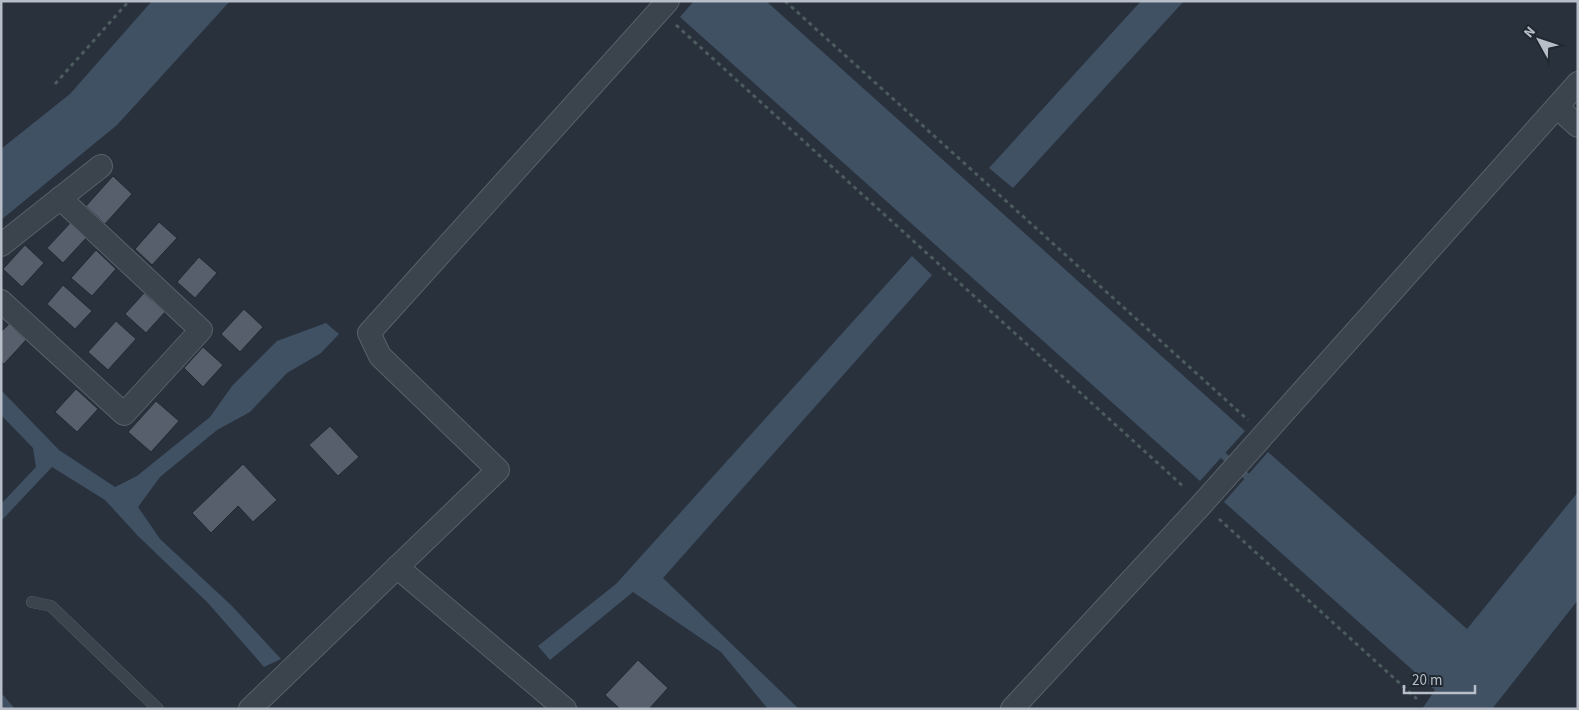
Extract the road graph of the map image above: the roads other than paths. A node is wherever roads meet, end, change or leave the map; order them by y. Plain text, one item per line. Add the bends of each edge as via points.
1 (664, 6) edge
2 (1578, 83) edge
3 (1557, 107) junction
4 (1578, 126) edge
5 (101, 166) dead end
6 (60, 198) junction
7 (1, 245) edge
8 (1, 301) edge
9 (397, 567) junction
10 (32, 602) dead end
11 (158, 709) edge
12 (250, 709) edge
13 (565, 709) edge
14 (1012, 709) edge

1 - 9 street via 369,333 380,356 498,470
2 - 3 street
3 - 4 street
3 - 14 street via 1202,504
5 - 6 street
6 - 7 street
6 - 8 street via 201,330 124,414
9 - 12 street
9 - 13 street
10 - 11 lane via 51,606

